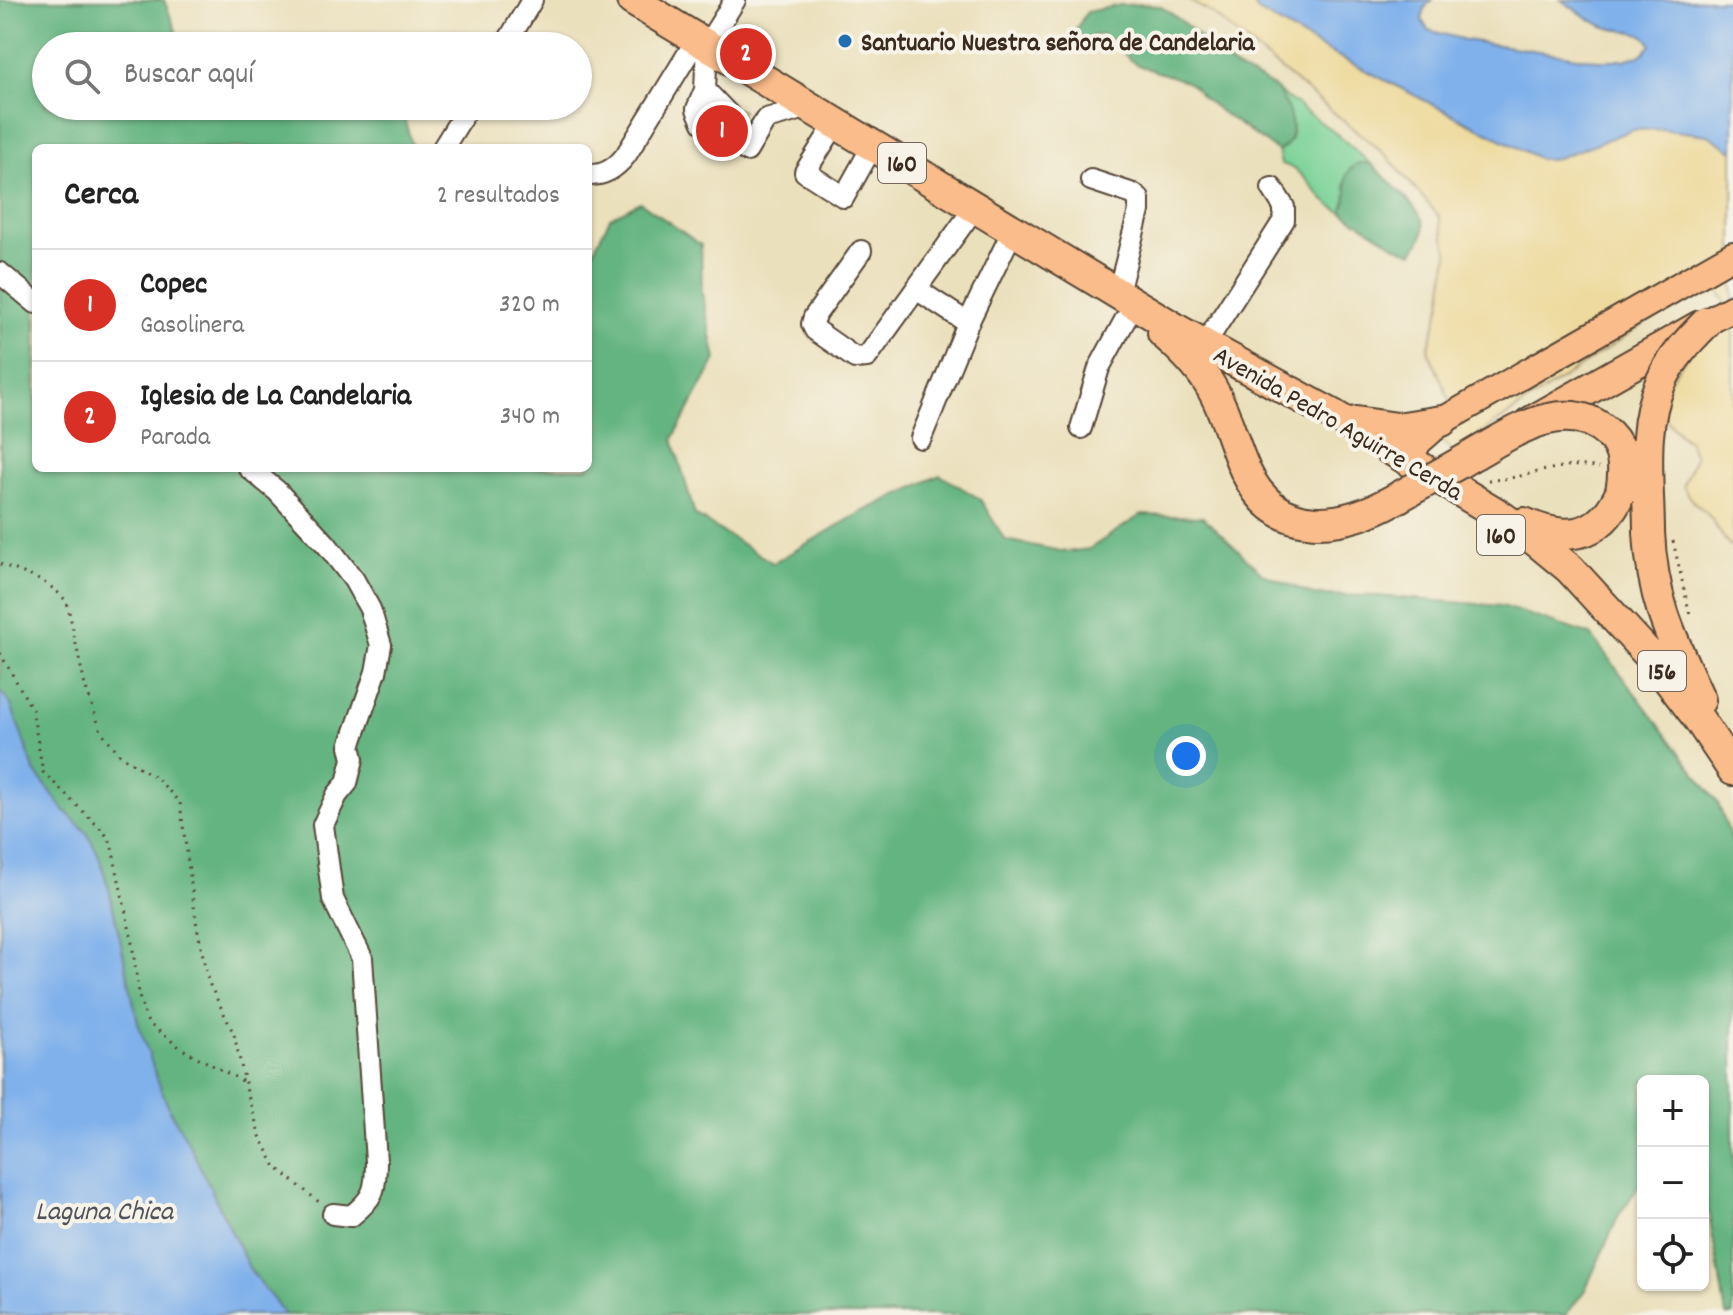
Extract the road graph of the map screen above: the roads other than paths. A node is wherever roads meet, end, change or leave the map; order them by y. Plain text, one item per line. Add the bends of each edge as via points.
1 (532, 0) edge
2 (632, 0) edge
3 (735, 0) edge
4 (513, 32) edge
5 (702, 42) junction
6 (810, 107) junction
7 (460, 120) edge
8 (723, 123) tunnel mouth
9 (836, 123) junction
10 (445, 144) edge
11 (873, 145) junction
12 (740, 147) dead end
13 (592, 175) edge
14 (1091, 180) dead end
15 (1272, 188) dead end
16 (975, 207) junction
17 (1013, 230) junction
18 (861, 251) dead end
19 (1733, 255) edge
20 (0, 273) edge
21 (916, 289) junction
22 (32, 300) edge
23 (1121, 306) junction
24 (1733, 308) edge
25 (1707, 322) junction
26 (968, 323) junction
27 (1194, 339) junction
28 (1335, 416) junction
29 (1442, 421) junction
30 (1528, 424) junction
31 (1081, 428) dead end
32 (921, 438) dead end
33 (254, 472) edge
34 (1403, 478) junction
35 (1498, 514) junction
36 (1595, 599) junction
37 (1727, 760) edge
38 (333, 1214) road end

1 - 4 street
2 - 5 highway, 160
3 - 5 street
5 - 6 highway, 160
5 - 8 street via 705,90 697,109 703,123
5 - 13 street via 626,155 616,167
6 - 9 highway, 160
6 - 12 street via 766,119 747,151
7 - 10 street
9 - 11 highway, 160
9 - 11 street via 805,172 844,197
11 - 16 highway, 160
14 - 23 street via 1139,199
15 - 27 street via 1284,207 1284,220
16 - 17 highway, 160
16 - 21 street
17 - 23 highway, 160
17 - 26 street
18 - 21 street via 812,324 855,358 867,357
19 - 29 main road
20 - 22 street
21 - 26 street
23 - 27 highway, Avenida Pedro Aguirre Cerda / 160
23 - 31 street
23 - 34 highway via 1195,384 1251,482 1282,513 1300,521 1353,518
24 - 25 main road
25 - 30 highway, bridge
25 - 37 highway, bridge via 1673,360 1650,423 1660,533 1654,584 1665,626
26 - 32 street
27 - 28 highway, Avenida Pedro Aguirre Cerda / 160
27 - 34 highway, Avenida Pedro Aguirre Cerda / 160 via 1264,394
28 - 29 highway via 1397,428
28 - 34 highway, Avenida Pedro Aguirre Cerda / 160
29 - 34 main road via 1418,442
30 - 34 highway, bridge
30 - 35 highway, bridge via 1571,418 1599,426 1623,458 1624,479 1612,481 1607,516 1579,533 1547,532
33 - 38 street via 277,491 354,580 381,645 350,746 353,759 347,783 323,825 333,899 362,958 376,1161 376,1188 365,1204 351,1216
34 - 35 highway, Avenida Pedro Aguirre Cerda / 156
34 - 36 highway, Avenida Pedro Aguirre Cerda / 160 via 1501,535
35 - 36 highway, Avenida Pedro Aguirre Cerda / 156 via 1560,560
36 - 37 highway, 156 via 1658,666

